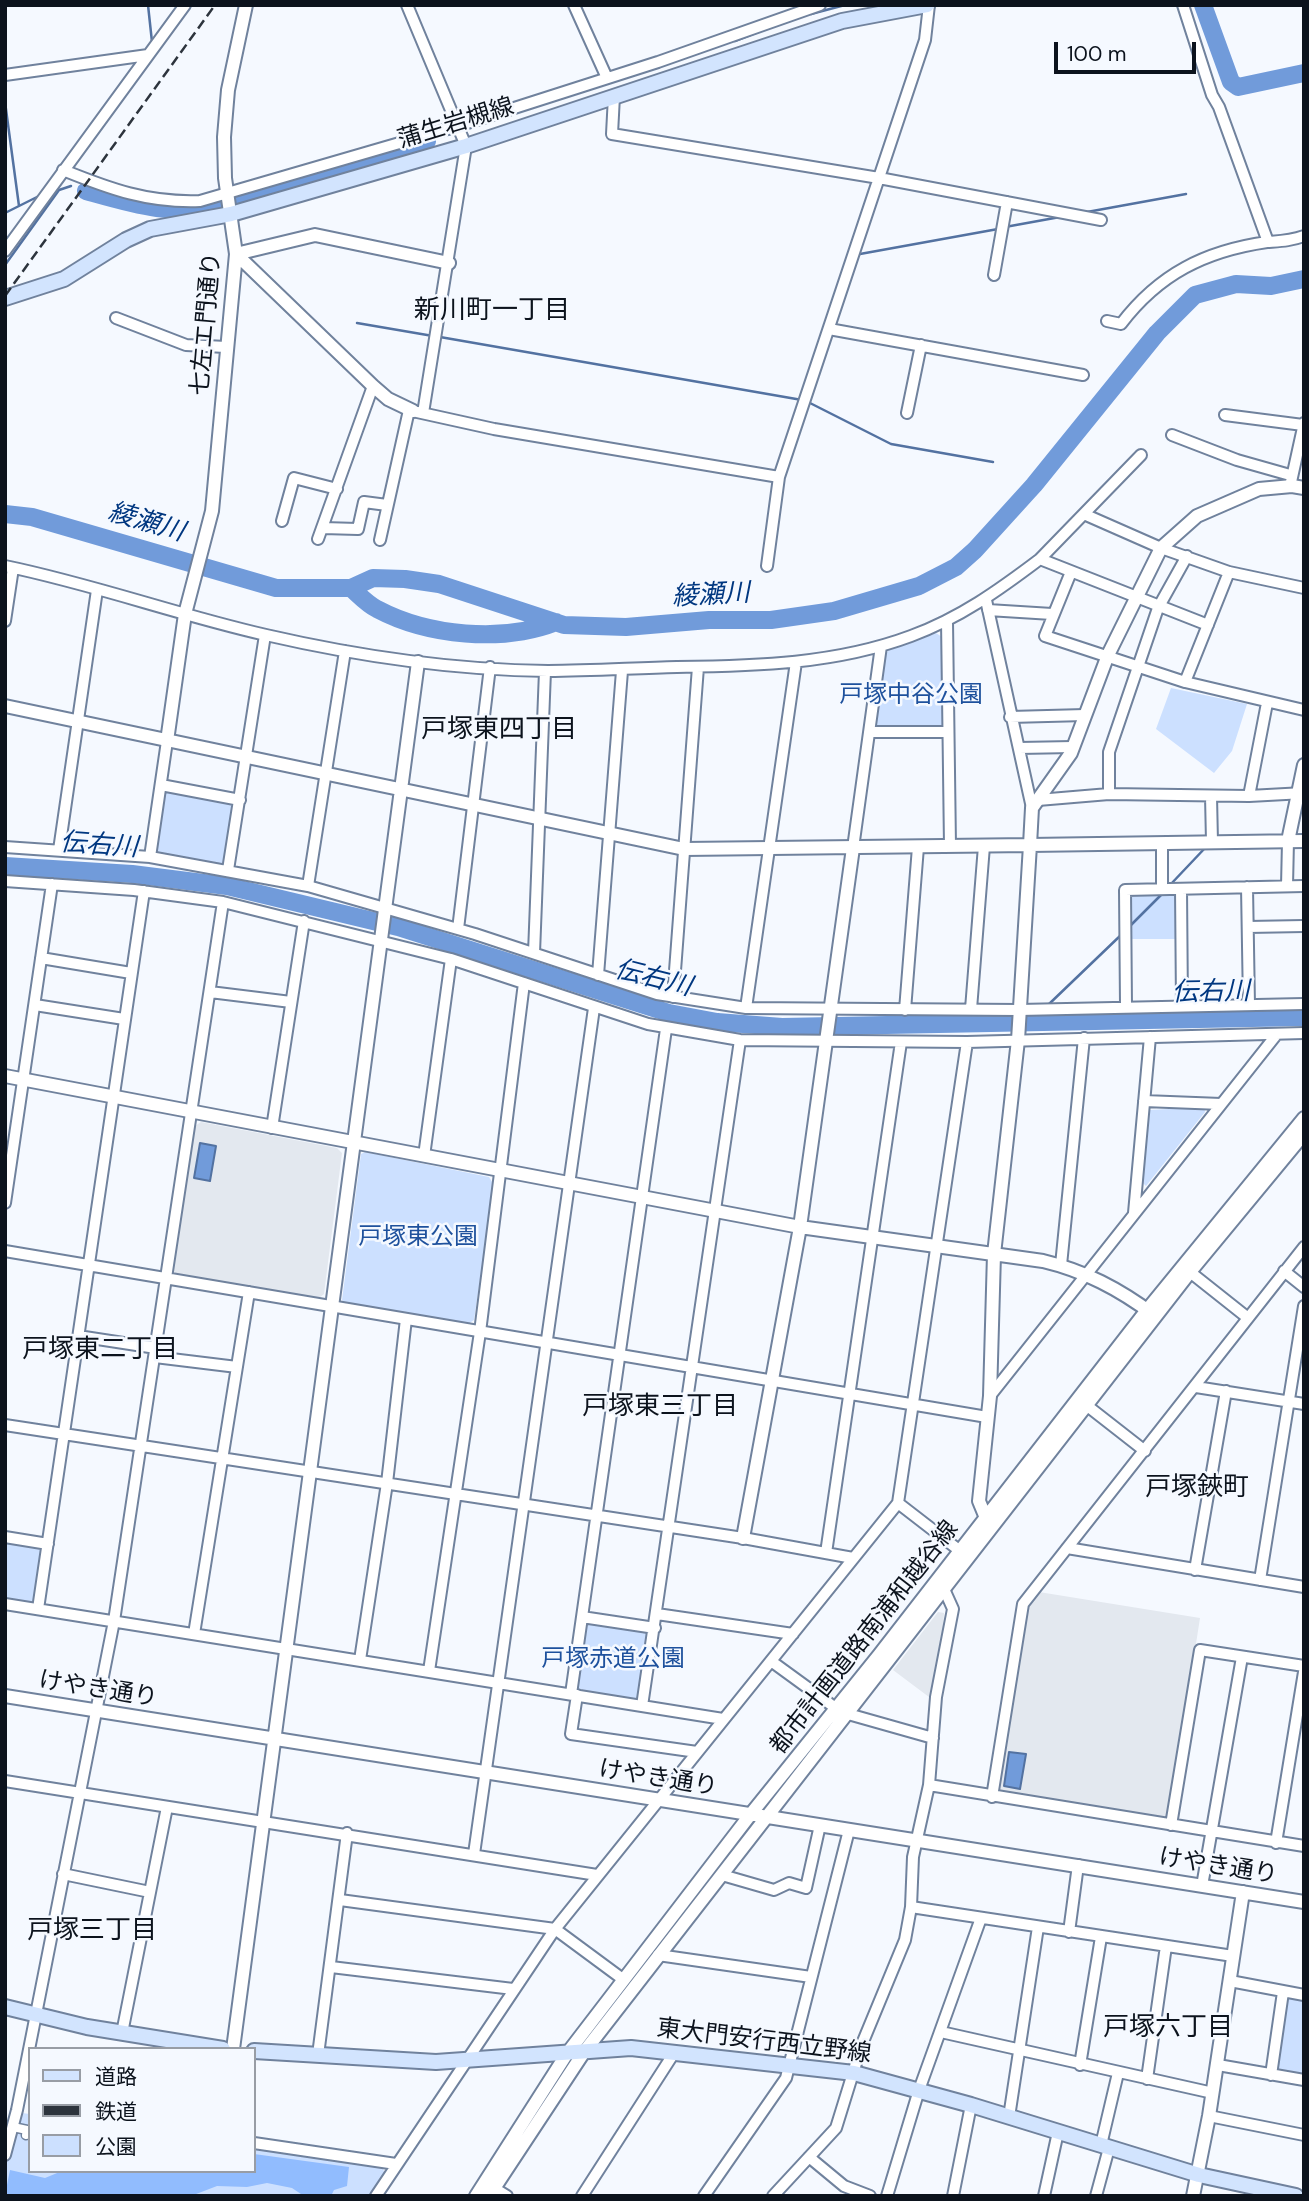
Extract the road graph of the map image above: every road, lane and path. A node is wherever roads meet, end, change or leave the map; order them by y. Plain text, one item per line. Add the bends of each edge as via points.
1 (185, 5) edge
2 (246, 5) edge
3 (407, 5) edge
4 (574, 5) edge
5 (820, 5) edge
6 (928, 5) edge
7 (1183, 5) edge
8 (906, 7) edge
9 (148, 55) junction
10 (5, 75) edge
11 (607, 78) junction
12 (614, 96) junction
13 (458, 126) junction
14 (466, 146) junction
15 (63, 170) junction
16 (879, 178) junction
17 (227, 195) junction
18 (1007, 202) junction
19 (230, 214) junction
20 (1101, 220) dead end
21 (1304, 236) edge
22 (1268, 242) junction
23 (5, 251) edge
24 (236, 254) junction
25 (449, 263) junction
26 (994, 275) dead end
27 (5, 298) edge
28 (116, 318) dead end
29 (1107, 321) dead end
30 (829, 329) junction
31 (921, 345) junction
32 (226, 347) junction
33 (1083, 375) dead end
34 (373, 386) junction
35 (415, 411) junction
36 (907, 413) dead end
37 (1225, 415) dead end
38 (1304, 424) edge
39 (1172, 435) dead end
40 (1141, 456) dead end
41 (779, 477) junction
42 (1295, 483) edge
43 (337, 489) junction
44 (387, 505) junction
45 (1086, 515) junction
46 (282, 521) dead end
47 (380, 540) dead end
48 (1161, 548) junction
49 (1187, 556) junction
50 (1040, 559) junction
51 (767, 566) dead end
52 (9, 567) edge
53 (1071, 572) junction
54 (1229, 572) junction
55 (1304, 588) edge
56 (97, 590) junction
57 (1136, 598) junction
58 (987, 605) junction
59 (1158, 608) junction
60 (187, 610) junction
61 (1052, 614) junction
62 (5, 621) edge
63 (947, 621) junction
64 (1208, 625) junction
65 (265, 635) junction
66 (881, 646) junction
67 (345, 652) junction
68 (1108, 655) junction
69 (418, 662) junction
70 (796, 662) junction
71 (490, 667) junction
72 (698, 667) junction
73 (1139, 667) junction
74 (545, 671) junction
75 (622, 671) junction
76 (1185, 681) junction
77 (1267, 704) junction
78 (5, 706) edge
79 (1304, 710) edge
80 (1085, 715) junction
81 (1010, 717) junction
82 (76, 721) junction
83 (869, 732) junction
84 (948, 732) junction
85 (167, 741) junction
86 (1073, 747) junction
87 (1018, 748) junction
88 (247, 757) junction
89 (1304, 765) edge
90 (327, 775) junction
91 (161, 785) junction
92 (402, 791) junction
93 (1301, 793) edge
94 (1109, 794) junction
95 (1211, 796) junction
96 (1249, 796) junction
97 (240, 800) junction
98 (1035, 804) junction
99 (471, 805) junction
100 (539, 819) junction
101 (609, 834) junction
102 (1288, 841) junction
103 (1304, 841) edge
104 (1212, 842) junction
105 (1162, 843) junction
106 (1030, 845) junction
107 (950, 846) junction
108 (984, 846) junction
109 (5, 847) edge
110 (918, 847) junction
111 (853, 848) junction
112 (684, 849) junction
113 (59, 850) junction
114 (769, 850) junction
115 (150, 857) junction
116 (228, 870) junction
117 (5, 881) edge
118 (52, 884) junction
119 (309, 886) junction
120 (1287, 886) junction
121 (1304, 886) edge
122 (1247, 887) junction
123 (1162, 889) junction
124 (1181, 889) junction
125 (144, 891) junction
126 (223, 902) junction
127 (384, 912) junction
128 (304, 921) junction
129 (1304, 926) edge
130 (1248, 927) junction
131 (458, 929) junction
132 (381, 936) junction
133 (534, 953) junction
134 (41, 958) junction
135 (451, 959) junction
136 (131, 973) junction
137 (598, 975) junction
138 (524, 983) junction
139 (210, 992) junction
140 (673, 997) junction
141 (291, 1002) junction
142 (1304, 1004) edge
143 (35, 1005) junction
144 (1182, 1005) junction
145 (1249, 1005) junction
146 (1126, 1006) junction
147 (594, 1007) junction
148 (746, 1008) junction
149 (971, 1009) junction
150 (905, 1010) junction
151 (1019, 1010) junction
152 (830, 1013) junction
153 (124, 1019) junction
154 (666, 1029) junction
155 (1304, 1033) edge
156 (1277, 1034) junction
157 (1150, 1037) junction
158 (1084, 1038) junction
159 (827, 1039) junction
160 (740, 1040) junction
161 (1018, 1040) junction
162 (901, 1042) junction
163 (967, 1042) junction
164 (5, 1076) edge
165 (24, 1080) junction
166 (113, 1096) junction
167 (1144, 1101) junction
168 (1221, 1104) junction
169 (193, 1112) junction
170 (1304, 1118) edge
171 (272, 1128) junction
172 (1304, 1134) edge
173 (354, 1143) junction
174 (424, 1156) junction
175 (499, 1170) junction
176 (568, 1184) junction
177 (642, 1198) junction
178 (5, 1203) edge
179 (716, 1212) junction
180 (1134, 1213) junction
181 (800, 1227) junction
182 (872, 1238) junction
183 (937, 1246) junction
184 (1304, 1247) edge
185 (5, 1251) edge
186 (994, 1254) junction
187 (87, 1265) junction
188 (1061, 1265) junction
189 (1284, 1271) junction
190 (1190, 1272) junction
191 (1087, 1273) junction
192 (167, 1277) junction
193 (1304, 1287) edge
194 (248, 1292) junction
195 (332, 1306) junction
196 (1304, 1306) edge
197 (1152, 1314) junction
198 (1248, 1318) junction
199 (406, 1319) junction
200 (480, 1332) junction
201 (78, 1336) junction
202 (546, 1344) junction
203 (155, 1353) junction
204 (617, 1356) junction
205 (237, 1367) junction
206 (694, 1368) junction
207 (774, 1381) junction
208 (1196, 1387) junction
209 (1226, 1391) junction
210 (849, 1393) junction
211 (990, 1396) junction
212 (1289, 1402) junction
213 (1083, 1403) junction
214 (913, 1404) junction
215 (1304, 1404) edge
216 (988, 1417) junction
217 (5, 1425) edge
218 (64, 1434) junction
219 (141, 1445) junction
220 (1145, 1451) junction
221 (222, 1458) junction
222 (309, 1471) junction
223 (387, 1483) junction
224 (455, 1494) junction
225 (898, 1503) junction
226 (524, 1504) junction
227 (596, 1515) junction
228 (986, 1518) junction
229 (671, 1527) junction
230 (5, 1537) edge
231 (743, 1538) junction
232 (47, 1544) junction
233 (1067, 1548) junction
234 (826, 1553) junction
235 (965, 1555) junction
236 (853, 1558) junction
237 (1195, 1570) junction
238 (1260, 1580) junction
239 (1304, 1587) edge
240 (944, 1589) junction
241 (5, 1604) edge
242 (38, 1609) junction
243 (657, 1614) junction
244 (582, 1617) junction
245 (114, 1621) junction
246 (655, 1628) junction
247 (194, 1634) junction
248 (793, 1634) junction
249 (286, 1648) junction
250 (1242, 1657) junction
251 (360, 1660) junction
252 (771, 1661) junction
253 (1304, 1666) edge
254 (429, 1671) junction
255 (1304, 1672) edge
256 (498, 1682) junction
257 (574, 1695) junction
258 (5, 1696) edge
259 (642, 1706) junction
260 (835, 1709) junction
261 (96, 1711) junction
262 (849, 1714) junction
263 (723, 1719) junction
264 (933, 1738) junction
265 (274, 1739) junction
266 (697, 1752) junction
267 (484, 1772) junction
268 (5, 1781) edge
269 (929, 1785) junction
270 (79, 1793) junction
271 (992, 1797) junction
272 (659, 1800) junction
273 (167, 1807) junction
274 (750, 1815) junction
275 (768, 1817) junction
276 (263, 1821) junction
277 (820, 1825) junction
278 (1171, 1825) junction
279 (849, 1830) junction
280 (1212, 1832) junction
281 (347, 1833) junction
282 (918, 1840) junction
283 (1276, 1843) junction
284 (1304, 1846) edge
285 (474, 1854) junction
286 (1077, 1865) junction
287 (63, 1874) junction
288 (597, 1875) junction
289 (722, 1875) junction
290 (1202, 1886) junction
291 (150, 1892) junction
292 (1243, 1892) junction
293 (340, 1900) junction
294 (1304, 1902) edge
295 (911, 1907) junction
296 (981, 1918) junction
297 (1038, 1927) junction
298 (555, 1929) junction
299 (1069, 1932) junction
300 (1101, 1937) junction
301 (1166, 1946) junction
302 (658, 1955) junction
303 (1233, 1956) junction
304 (331, 1967) junction
305 (811, 1978) junction
306 (624, 1980) junction
307 (1230, 1981) junction
308 (513, 1989) junction
309 (1283, 1992) junction
310 (1304, 1995) edge
311 (5, 2007) edge
312 (35, 2013) junction
313 (941, 2032) junction
314 (122, 2033) junction
315 (29, 2047) edge
316 (210, 2047) edge
317 (233, 2047) edge
318 (28, 2051) edge
319 (256, 2051) edge
320 (1018, 2051) junction
321 (584, 2052) junction
322 (674, 2053) junction
323 (318, 2055) junction
324 (566, 2055) junction
325 (464, 2061) junction
326 (1080, 2065) junction
327 (1217, 2065) junction
328 (789, 2067) junction
329 (854, 2073) junction
330 (1118, 2073) junction
331 (1271, 2075) junction
332 (1147, 2079) junction
333 (1304, 2080) edge
334 (919, 2090) junction
335 (1213, 2092) junction
336 (971, 2105) junction
337 (17, 2110) junction
338 (28, 2111) edge
339 (1209, 2116) junction
340 (1009, 2117) junction
341 (13, 2127) junction
342 (1058, 2132) junction
343 (26, 2134) dead end
344 (1304, 2135) edge
345 (256, 2143) edge
346 (1105, 2147) junction
347 (5, 2155) edge
348 (809, 2157) junction
349 (396, 2164) junction
350 (1199, 2175) junction
351 (491, 2192) edge
352 (585, 2195) edge
353 (376, 2196) edge
354 (476, 2196) edge
355 (507, 2196) edge
356 (704, 2196) edge
357 (773, 2196) edge
358 (870, 2196) edge
359 (887, 2196) edge
360 (953, 2196) edge
361 (1044, 2196) edge
362 (1096, 2196) edge
363 (1193, 2196) edge
364 (1296, 2196) edge

1 - 9 street
2 - 17 street, 七左エ門通り via 226,112 223,156
3 - 13 street
4 - 11 street
5 - 11 street
6 - 8 main road, 蒲生岩槻線
6 - 16 street via 925,40
7 - 22 street
8 - 12 main road, 蒲生岩槻線 via 842,21
9 - 10 street
9 - 15 street
11 - 13 street
12 - 14 main road, 蒲生岩槻線
12 - 16 street via 612,134
13 - 14 street
13 - 17 street
14 - 19 main road, 蒲生岩槻線
14 - 25 street
15 - 17 street via 126,195 179,202
15 - 23 street
16 - 18 street
16 - 30 street
17 - 19 street, 七左エ門通り
18 - 20 street
18 - 26 street
19 - 24 street, 七左エ門通り
19 - 27 main road, 蒲生岩槻線 via 150,229 64,279
21 - 22 street via 1287,243
22 - 29 street via 1193,261 1172,273 1121,324
24 - 25 street via 315,236
24 - 32 street, 七左エ門通り
24 - 34 street
25 - 35 street
28 - 32 street via 186,345
30 - 31 street
30 - 41 street
31 - 33 street
31 - 36 street
32 - 60 street, 七左エ門通り via 209,524
34 - 35 street
34 - 43 street
35 - 41 street via 494,429
35 - 44 street
37 - 38 street
38 - 42 street
39 - 42 street
40 - 45 street
41 - 51 street
42 - 48 street via 1259,489 1197,516
43 - 44 street via 320,534 358,529 364,502
43 - 46 street via 294,478
44 - 47 street
45 - 48 street
45 - 50 street
48 - 49 street
48 - 57 street
49 - 54 street
49 - 59 street
50 - 53 street
50 - 58 street
52 - 56 street
52 - 62 street
53 - 57 street
53 - 61 street
54 - 55 street
54 - 64 street
56 - 60 street
56 - 82 street
57 - 59 street
57 - 68 street
58 - 61 street
58 - 63 street
58 - 81 street
59 - 64 street
59 - 73 street
60 - 65 street
60 - 85 street, 七左エ門通り
61 - 68 street via 1045,636
63 - 66 street
63 - 84 street
64 - 76 street
65 - 67 street
65 - 88 street
66 - 70 street
66 - 83 street
67 - 69 street
67 - 90 street
68 - 73 street
68 - 80 street
69 - 71 street
69 - 92 street
70 - 72 street
70 - 114 street
71 - 74 street
71 - 99 street
72 - 75 street
72 - 112 street
73 - 76 street
73 - 94 street via 1109,752
74 - 75 street
74 - 100 street
75 - 101 street
76 - 77 street
77 - 79 street
77 - 96 street
78 - 82 street
80 - 81 street
80 - 86 street
81 - 87 street
82 - 85 street
82 - 113 street
83 - 84 street
83 - 111 street
84 - 107 street
85 - 88 street
85 - 91 street
86 - 87 street
86 - 98 street
87 - 98 street
88 - 90 street
88 - 97 street
89 - 93 street
90 - 92 street
90 - 119 street
91 - 97 street
91 - 115 street
92 - 99 street
92 - 127 street
93 - 96 street
93 - 102 street
94 - 95 street
94 - 98 street
95 - 96 street
95 - 104 street
97 - 116 street
98 - 106 street
99 - 100 street
99 - 131 street
100 - 101 street
100 - 133 street
101 - 112 street
101 - 137 street
102 - 103 street
102 - 104 street
102 - 120 street
104 - 105 street
105 - 106 street
105 - 123 street
106 - 108 street
106 - 151 street
107 - 108 street
107 - 110 street
108 - 149 street
109 - 113 street
110 - 111 street
110 - 150 street
111 - 114 street
111 - 152 street
112 - 114 street
112 - 140 street
113 - 115 street
114 - 148 street
115 - 116 street
116 - 119 street
117 - 118 street
118 - 125 street
118 - 134 street
119 - 127 street
120 - 121 street
120 - 122 street
122 - 124 street
122 - 130 street
123 - 124 street
123 - 146 street via 1125,890
124 - 144 street
125 - 126 street
125 - 136 street
126 - 128 street
126 - 139 street
127 - 131 street
127 - 132 street
128 - 132 street
128 - 141 street
129 - 130 street
130 - 145 street
131 - 133 street
132 - 135 street
132 - 173 street
133 - 137 street
134 - 136 street
134 - 143 street
135 - 138 street
135 - 174 street
136 - 153 street
137 - 140 street
138 - 147 street
138 - 175 street
139 - 141 street
139 - 169 street
140 - 148 street
141 - 171 street
142 - 145 street
143 - 153 street
143 - 165 street
144 - 145 street
144 - 146 street
146 - 151 street
147 - 154 street
147 - 176 street
148 - 152 street
149 - 150 street
149 - 151 street
150 - 152 street
151 - 161 street
152 - 159 street
153 - 166 street
154 - 160 street
154 - 177 street
155 - 156 street
156 - 157 street
156 - 168 street
157 - 158 street
157 - 167 street
158 - 161 street
158 - 188 street
159 - 160 street
159 - 162 street
159 - 181 street
160 - 179 street
161 - 163 street
161 - 186 street
162 - 163 street
162 - 182 street
163 - 183 street
164 - 165 street
165 - 166 street
165 - 178 street
166 - 169 street
166 - 187 street
167 - 168 street
167 - 180 street
168 - 180 street
169 - 171 street
169 - 192 street
170 - 197 street, 都市計画道路南浦和越谷線
171 - 173 street
172 - 190 street, 都市計画道路南浦和越谷線
173 - 174 street
173 - 195 street
174 - 175 street
175 - 176 street
175 - 200 street
176 - 177 street
176 - 202 street
177 - 179 street
177 - 204 street
179 - 181 street
179 - 206 street
180 - 191 street
181 - 182 street
181 - 207 street
182 - 183 street
182 - 210 street
183 - 186 street
183 - 214 street
184 - 189 street
185 - 187 street
186 - 188 street
186 - 211 street
187 - 192 street
187 - 201 street
188 - 191 street
189 - 193 street
189 - 198 street
190 - 197 street, 都市計画道路南浦和越谷線
190 - 198 street
191 - 197 street
191 - 211 street
192 - 194 street
192 - 203 street
194 - 195 street
194 - 205 street
195 - 199 street
195 - 222 street
196 - 212 street
197 - 213 street, 都市計画道路南浦和越谷線
198 - 208 street
199 - 200 street
199 - 223 street
200 - 202 street
200 - 224 street
201 - 203 street
201 - 218 street
202 - 204 street
202 - 226 street
203 - 205 street
203 - 219 street
204 - 206 street
204 - 227 street
205 - 221 street
206 - 207 street
206 - 229 street
207 - 210 street
207 - 231 street
208 - 209 street
208 - 220 street
209 - 212 street
209 - 237 street
210 - 214 street
210 - 234 street
211 - 216 street
212 - 215 street
212 - 238 street
213 - 220 street
213 - 228 street, 都市計画道路南浦和越谷線
213 - 235 street, 都市計画道路南浦和越谷線
214 - 216 street
214 - 225 street
216 - 228 street via 979,1501
217 - 218 street
218 - 219 street
218 - 232 street
219 - 221 street
219 - 245 street
220 - 233 street
221 - 222 street
221 - 247 street
222 - 223 street
222 - 249 street
223 - 224 street
223 - 251 street
224 - 226 street
224 - 254 street
225 - 235 street
225 - 236 street
226 - 227 street
226 - 256 street
227 - 229 street
227 - 244 street
228 - 235 street, 都市計画道路南浦和越谷線
229 - 231 street
229 - 243 street
230 - 232 street
231 - 234 street
232 - 242 street
233 - 237 street
233 - 271 street via 1023,1604
234 - 236 street
235 - 240 street, 都市計画道路南浦和越谷線
235 - 260 street, 都市計画道路南浦和越谷線
236 - 248 street
237 - 238 street
238 - 239 street
240 - 262 street, 都市計画道路南浦和越谷線
240 - 264 street via 953,1609
241 - 242 street
242 - 245 street
243 - 246 street
243 - 248 street
244 - 246 street
244 - 257 street
245 - 247 street
245 - 261 street
246 - 259 street
247 - 249 street
248 - 252 street
249 - 251 street
249 - 265 street
250 - 253 street
250 - 278 street via 1200,1650
250 - 280 street
251 - 254 street
252 - 260 street
252 - 263 street
254 - 256 street
255 - 283 street
256 - 257 street
256 - 267 street
257 - 259 street
257 - 266 street via 571,1734
258 - 261 street, けやき通り
259 - 263 street
260 - 262 street
260 - 274 street, 都市計画道路南浦和越谷線
261 - 265 street, けやき通り
261 - 270 street
262 - 264 street
262 - 275 street, 都市計画道路南浦和越谷線
263 - 266 street
264 - 269 street
265 - 267 street, けやき通り
265 - 276 street
266 - 272 street
267 - 272 street, けやき通り
267 - 285 street
268 - 270 street
269 - 271 street
269 - 282 street
270 - 273 street
270 - 287 street
271 - 278 street
272 - 274 street, けやき通り
272 - 288 street
273 - 276 street
273 - 291 street
274 - 275 street, けやき通り
274 - 306 street, 都市計画道路南浦和越谷線
275 - 277 street, けやき通り
275 - 289 street, 都市計画道路南浦和越谷線
276 - 281 street
276 - 317 street
277 - 279 street, けやき通り
277 - 289 street via 806,1888 789,1883 775,1890
278 - 280 street
279 - 282 street, けやき通り
279 - 305 street
280 - 283 street
280 - 290 street
281 - 285 street
281 - 293 street
282 - 286 street, けやき通り
282 - 295 street
283 - 284 street
285 - 288 street
286 - 290 street, けやき通り
286 - 299 street
287 - 291 street
287 - 312 street
288 - 298 street
289 - 302 street, 都市計画道路南浦和越谷線
290 - 292 street, けやき通り
291 - 314 street
292 - 294 street, けやき通り
292 - 303 street
293 - 298 street
293 - 304 street
295 - 296 street
295 - 329 street via 905,1940
296 - 297 street
296 - 313 street
297 - 299 street
297 - 320 street
298 - 306 street
298 - 308 street
299 - 300 street
300 - 301 street
300 - 326 street
301 - 303 street
301 - 332 street
302 - 305 street
302 - 321 street, 都市計画道路南浦和越谷線
303 - 307 street
304 - 308 street
304 - 323 street
305 - 328 street
306 - 324 street, 都市計画道路南浦和越谷線
307 - 309 street
307 - 327 street
308 - 325 street
309 - 310 street
309 - 331 street
311 - 312 main road
312 - 314 main road
312 - 315 street
313 - 320 street
313 - 334 street
314 - 316 main road
318 - 337 street
319 - 323 main road, 東大門安行西立野線
320 - 326 street
320 - 340 street
321 - 322 main road, 東大門安行西立野線 via 631,2048
321 - 324 main road, 東大門安行西立野線
321 - 351 street, 都市計画道路南浦和越谷線
322 - 328 main road, 東大門安行西立野線
322 - 352 street
323 - 325 main road, 東大門安行西立野線
324 - 325 main road, 東大門安行西立野線
324 - 354 street, 都市計画道路南浦和越谷線
325 - 349 street
326 - 330 street
327 - 331 street
327 - 335 street
328 - 329 main road, 東大門安行西立野線
328 - 356 street via 786,2078
329 - 334 main road, 東大門安行西立野線
329 - 348 street via 836,2128
330 - 332 street
330 - 346 street
331 - 333 street
332 - 335 street
334 - 336 main road, 東大門安行西立野線
334 - 359 street
335 - 339 street
336 - 340 main road, 東大門安行西立野線
336 - 360 street
337 - 338 street
337 - 341 street
339 - 344 street
339 - 350 street
340 - 342 main road, 東大門安行西立野線
341 - 343 street via 27,2130
341 - 347 street
342 - 346 main road, 東大門安行西立野線
342 - 361 street
345 - 349 street
346 - 350 main road, 東大門安行西立野線
346 - 362 street
348 - 357 street
348 - 358 street via 844,2186
349 - 353 street
350 - 363 street
350 - 364 main road, 東大門安行西立野線
351 - 355 street

